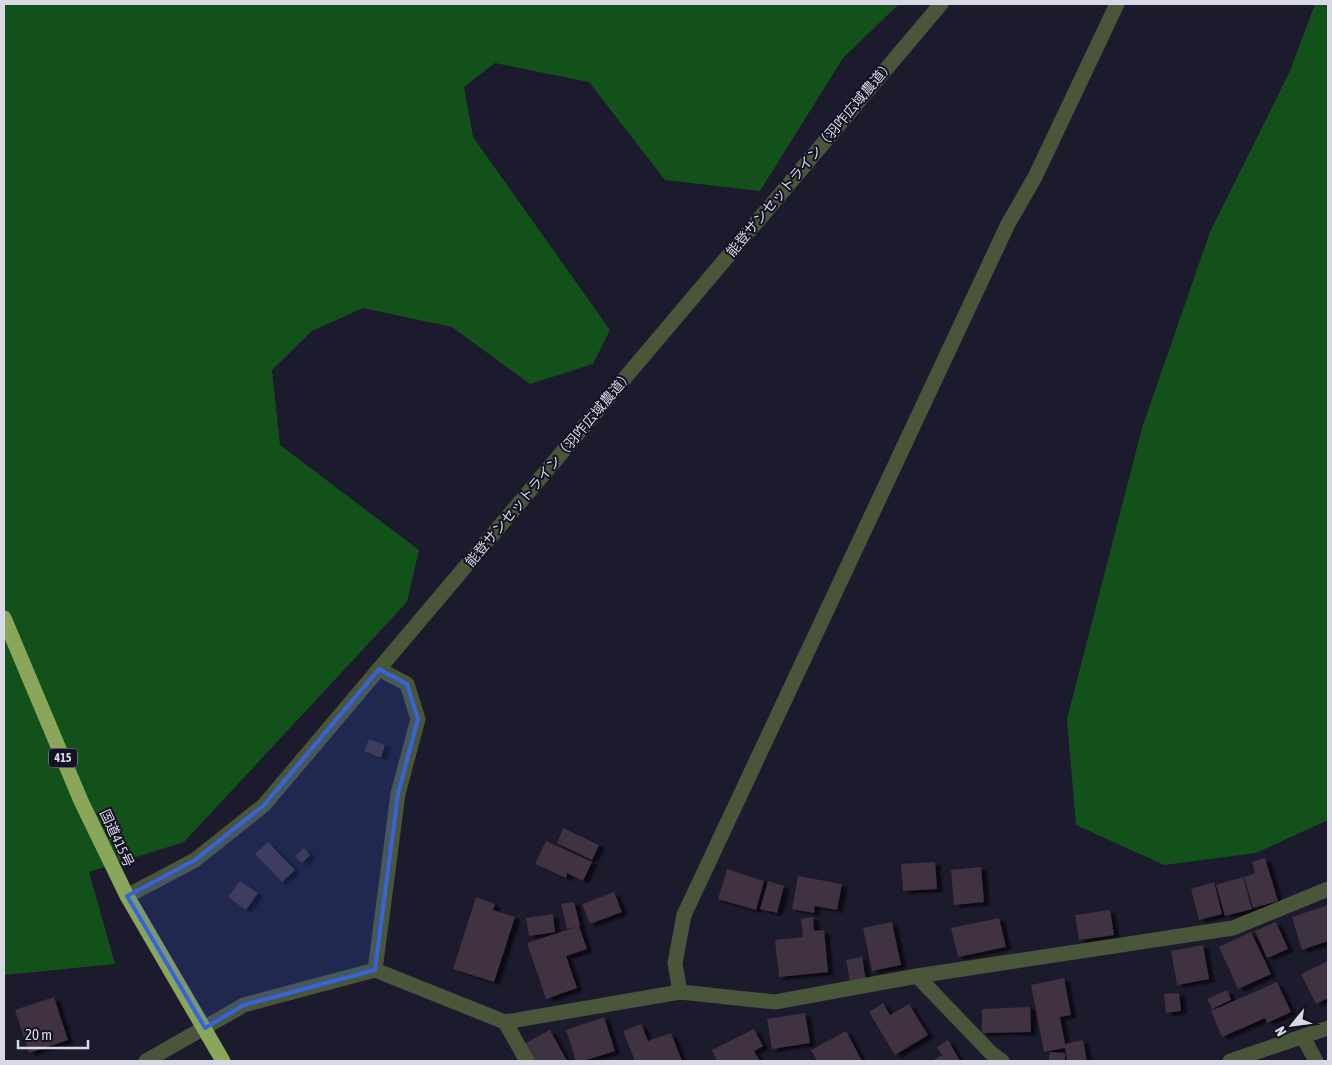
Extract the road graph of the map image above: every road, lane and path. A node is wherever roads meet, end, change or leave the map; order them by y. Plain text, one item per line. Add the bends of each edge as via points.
1 (941, 4) edge
2 (1116, 4) edge
3 (4, 618) edge
4 (379, 669) junction
5 (1328, 889) edge
6 (127, 896) junction
7 (375, 970) junction
8 (917, 976) junction
9 (680, 992) junction
10 (505, 1022) junction
11 (205, 1028) junction
12 (1328, 1028) edge
13 (1303, 1038) junction
14 (146, 1061) edge
15 (223, 1061) edge
16 (527, 1061) edge
17 (1002, 1061) edge
18 (1230, 1061) edge
19 (1316, 1061) edge

1 - 4 street, 能登サンセットライン（羽咋広域農道）
2 - 9 street via 1034,177 1008,224 684,915 675,963
3 - 6 highway, 国道415号 / 415
4 - 6 street, 能登サンセットライン（羽咋広域農道） via 264,806 195,860
4 - 7 street via 407,684 418,719 398,794
5 - 8 street via 1233,928
6 - 11 highway, 国道415号 / 415
7 - 10 street
7 - 11 street via 244,1005
8 - 9 street via 775,1002
8 - 17 street
9 - 10 street
10 - 16 street
11 - 14 street
11 - 15 highway, 国道415号 / 415
12 - 13 street
13 - 18 street
13 - 19 street

